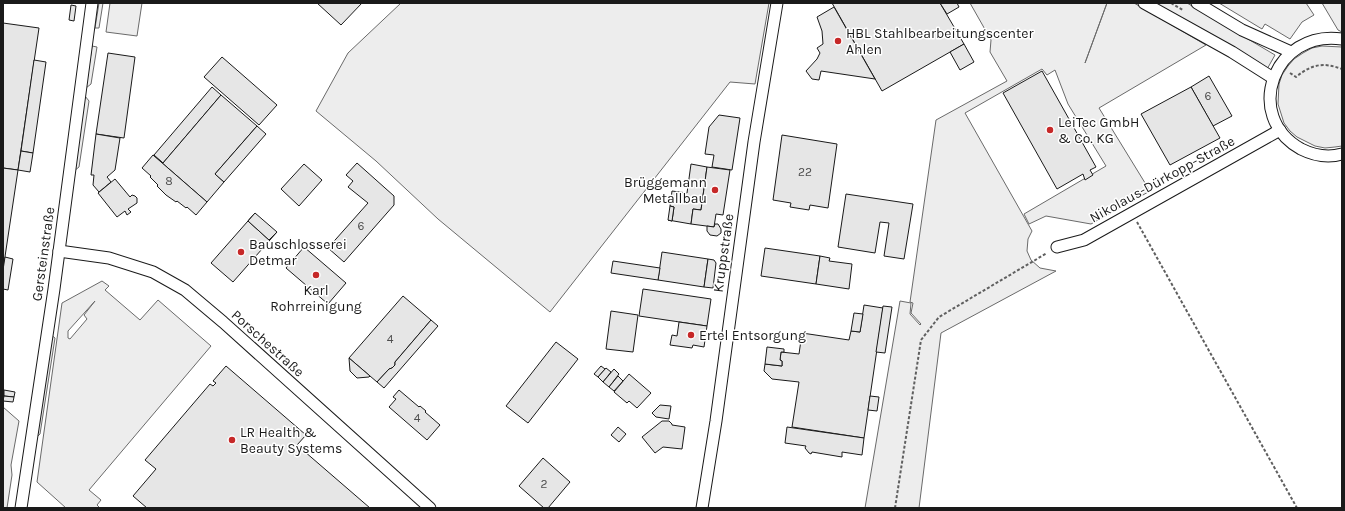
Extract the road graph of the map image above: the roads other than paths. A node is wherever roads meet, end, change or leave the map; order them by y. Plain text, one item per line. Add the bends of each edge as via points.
1 (92, 3) edge
2 (777, 3) edge
3 (1144, 3) edge
4 (1197, 3) edge
5 (1342, 39) edge
6 (1291, 52) junction
7 (1273, 78) junction
8 (1280, 130) junction
9 (1342, 154) edge
10 (1057, 247) road end
11 (59, 251) junction
12 (21, 508) edge
13 (430, 508) edge
14 (702, 508) edge

1 - 11 street, Gersteinstraße
2 - 14 street, Kruppstraße via 754,142
3 - 7 street
4 - 6 street via 1242,30
5 - 6 street via 1319,39
6 - 7 street
7 - 8 street via 1270,89 1271,110
8 - 9 street via 1296,146 1316,155
8 - 10 street, Nikolaus-Dürkopp-Straße via 1084,240
11 - 12 street, Gersteinstraße
11 - 13 street, Porschestraße via 109,258 153,272 185,290

